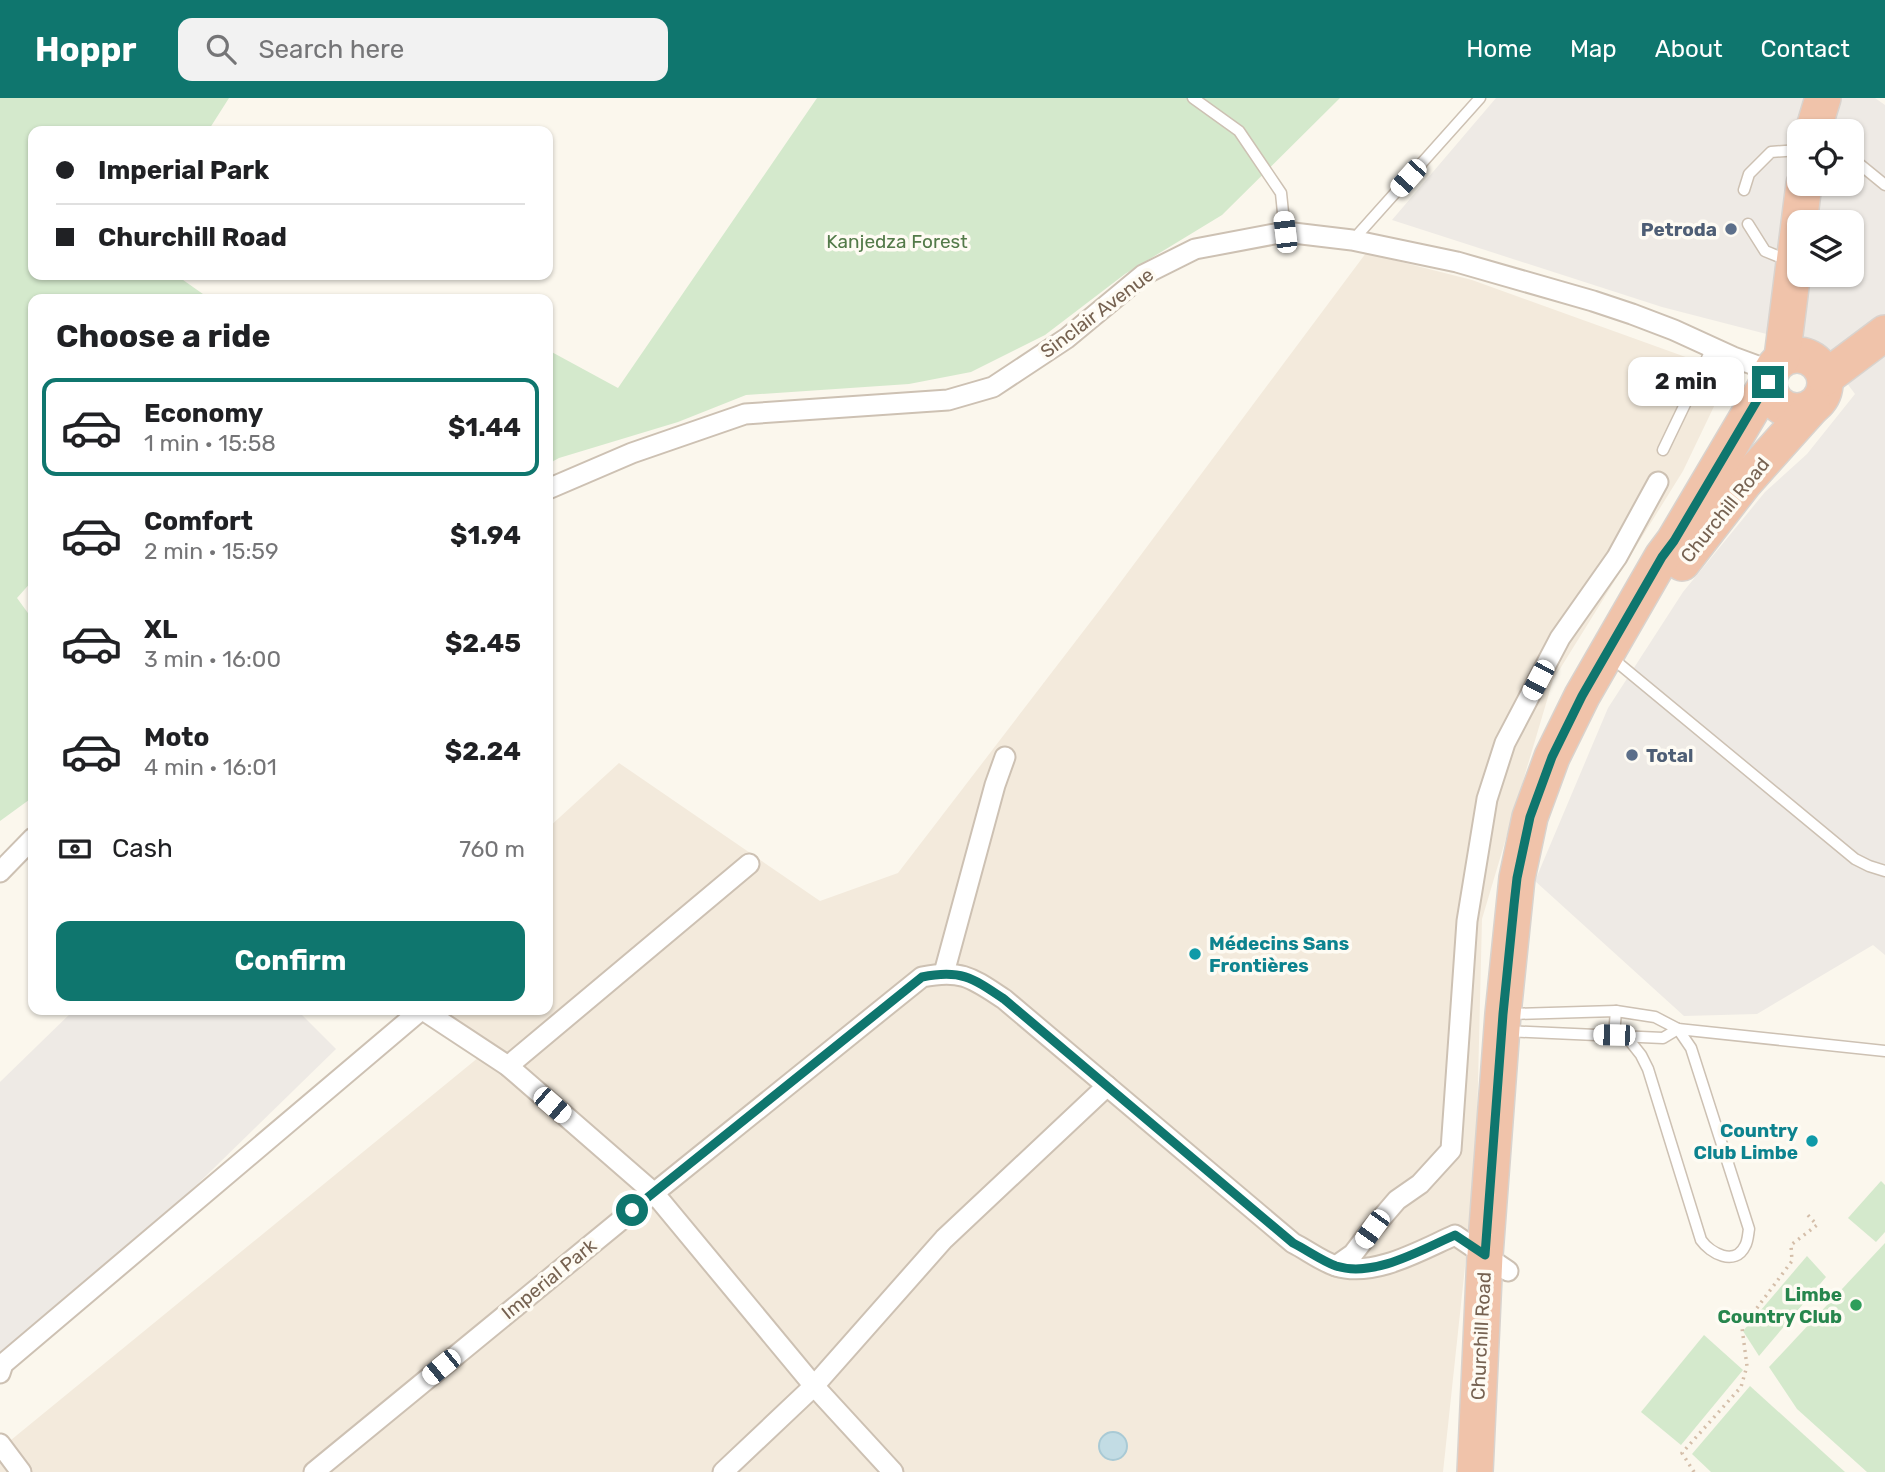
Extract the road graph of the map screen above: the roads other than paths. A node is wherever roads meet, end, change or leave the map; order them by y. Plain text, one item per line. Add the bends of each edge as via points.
1 (1193, 98) edge
2 (1480, 98) edge
3 (1787, 143) edge
4 (1864, 168) edge
5 (1885, 185) edge
6 (1744, 190) dead end
7 (1748, 224) dead end
8 (1285, 232) junction
9 (1352, 240) junction
10 (1787, 260) edge
11 (1790, 287) edge
12 (1885, 333) edge
13 (1712, 348) junction
14 (1774, 370) junction
15 (1819, 393) junction
16 (1662, 450) dead end
17 (1658, 482) dead end
18 (553, 487) edge
19 (1611, 657) junction
20 (1005, 757) dead end
21 (28, 843) edge
22 (749, 864) dead end
23 (1885, 871) edge
24 (0, 872) edge
25 (944, 973) junction
26 (1616, 1011) junction
27 (416, 1015) edge
28 (430, 1015) edge
29 (1511, 1023) junction
30 (1678, 1029) junction
31 (1614, 1035) junction
32 (1626, 1036) junction
33 (1885, 1051) edge
34 (508, 1066) junction
35 (1108, 1086) junction
36 (654, 1193) junction
37 (1496, 1263) junction
38 (1336, 1266) junction
39 (0, 1373) edge
40 (814, 1386) junction
41 (0, 1444) edge
42 (21, 1472) edge
43 (314, 1472) edge
44 (723, 1472) edge
45 (893, 1472) edge
46 (1475, 1472) edge
47 (1495, 1472) edge

1 - 8 lane via 1239,131 1281,192
2 - 9 lane
3 - 6 lane via 1749,174
4 - 5 lane
7 - 10 lane via 1765,251
8 - 9 street, Sinclair Avenue
8 - 18 street, Sinclair Avenue via 1195,249 1143,275 1067,338 993,387 948,400 745,414 632,453
9 - 13 street, Sinclair Avenue via 1457,262 1593,301
11 - 14 highway
12 - 15 highway, Churchill Road
13 - 14 street, Sinclair Avenue
13 - 16 lane
14 - 15 highway via 1790,355 1813,359 1821,368
14 - 15 highway via 1770,392 1783,408 1802,411
14 - 19 highway, Churchill Road
15 - 19 highway, Churchill Road
17 - 38 street via 1617,557 1559,639 1505,743 1487,799 1467,921 1451,1150 1420,1184 1397,1200 1353,1254
19 - 23 lane via 1855,859
19 - 29 highway, Churchill Road via 1564,763 1545,821
20 - 25 street
21 - 24 street
22 - 34 street
25 - 35 street via 971,979 1004,999
25 - 36 street, Imperial Park via 922,977
26 - 29 lane
26 - 30 lane via 1655,1017
26 - 31 lane
27 - 39 street via 3,1364
28 - 34 street
29 - 31 lane
29 - 37 highway, Churchill Road
30 - 32 lane via 1663,1038
30 - 32 lane via 1691,1048 1749,1229 1742,1251 1727,1257 1716,1255 1701,1240 1648,1069
30 - 33 lane
31 - 32 lane
34 - 36 street
35 - 38 street via 1293,1243
35 - 40 street via 944,1239
36 - 40 street
36 - 43 street, Imperial Park
37 - 38 street via 1455,1235 1390,1264 1358,1269
37 - 46 highway, Churchill Road
37 - 47 highway, Churchill Road
40 - 44 street
40 - 45 street
41 - 42 street

